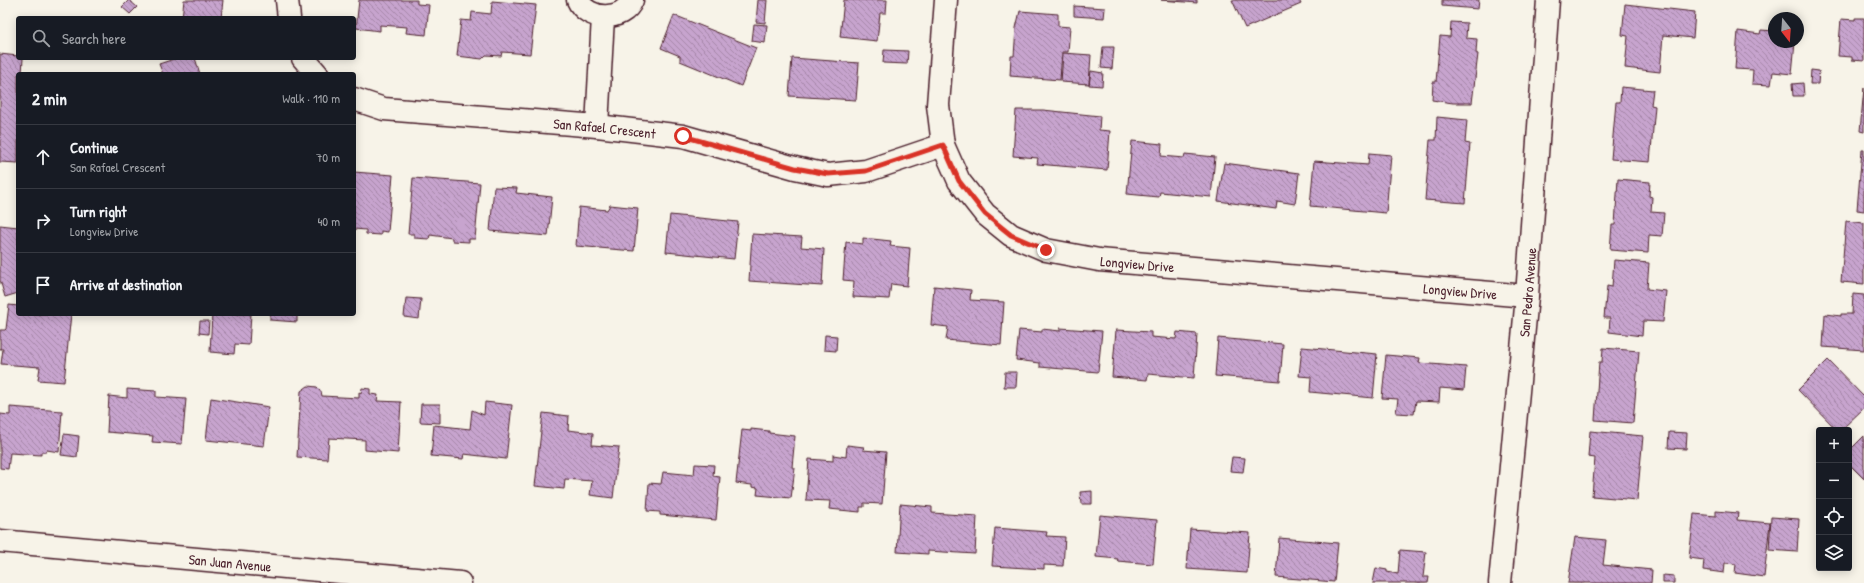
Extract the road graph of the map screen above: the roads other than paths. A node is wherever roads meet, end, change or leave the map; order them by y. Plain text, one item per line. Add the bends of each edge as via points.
1 (287, 0) edge
2 (578, 0) edge
3 (632, 0) edge
4 (946, 0) edge
5 (1548, 0) edge
6 (289, 16) edge
7 (603, 17) junction
8 (305, 60) edge
9 (315, 72) edge
10 (356, 100) edge
11 (597, 126) junction
12 (943, 145) junction
13 (1527, 296) junction
14 (0, 541) edge
15 (460, 583) edge
16 (1500, 583) edge

1 - 6 street
2 - 7 street via 585,10
3 - 7 street via 623,11 614,16
4 - 12 street, Longview Drive via 938,106
5 - 13 street, San Pedro Avenue
7 - 11 street
8 - 9 street
10 - 11 street, San Rafael Crescent via 384,109
11 - 12 street, San Rafael Crescent via 683,136 795,168 828,174 866,171
12 - 13 street, Longview Drive via 959,181 985,214 1011,235 1046,250 1099,260
13 - 16 street, San Pedro Avenue
14 - 15 street, San Juan Avenue

